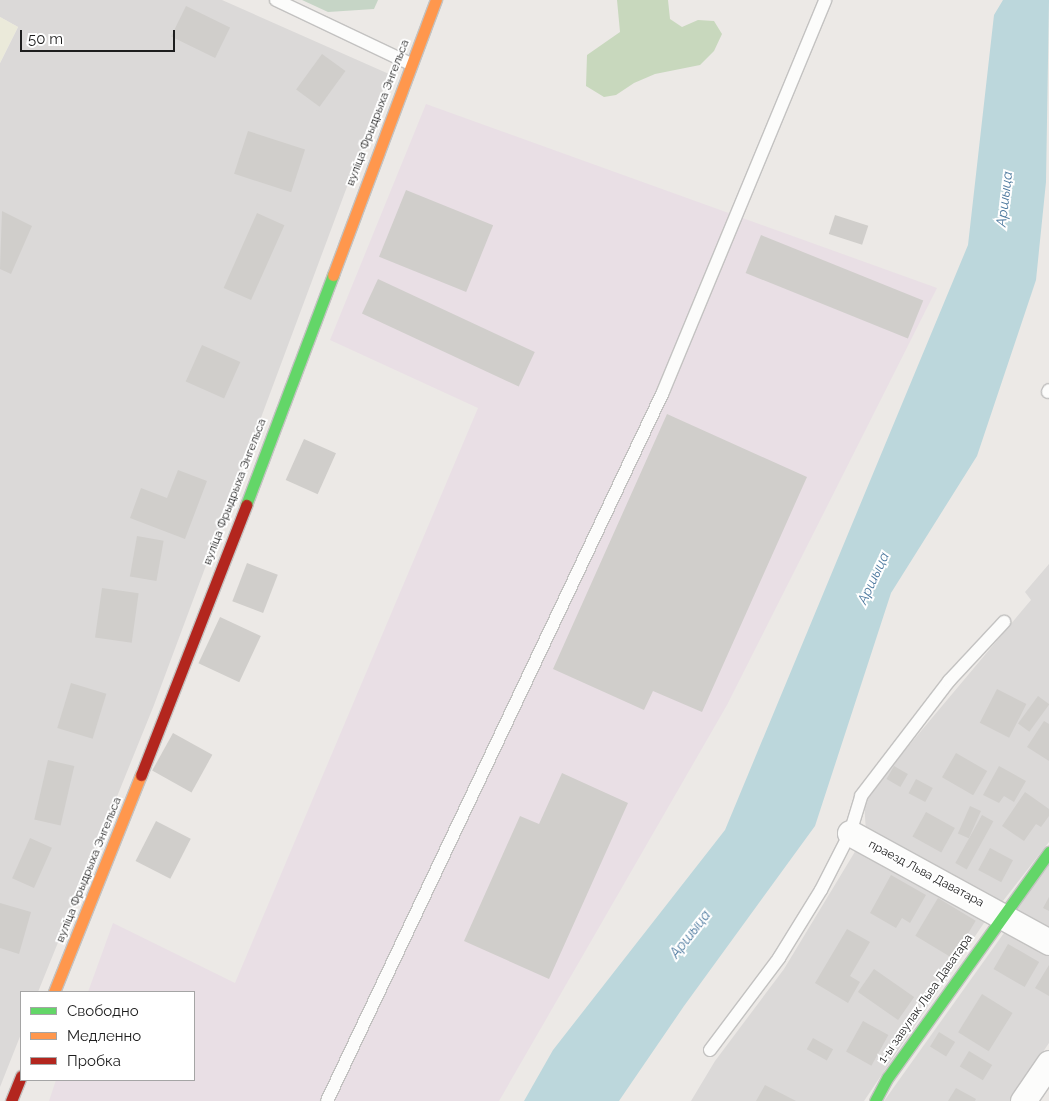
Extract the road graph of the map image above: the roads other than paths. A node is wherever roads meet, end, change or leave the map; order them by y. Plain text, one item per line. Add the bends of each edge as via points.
1 (276, 0) edge
2 (436, 0) edge
3 (825, 0) edge
4 (411, 64) junction
5 (1004, 622) dead end
6 (850, 833) junction
7 (1049, 852) edge
8 (1002, 915) junction
9 (1049, 942) edge
10 (54, 991) edge
11 (710, 1050) dead end
12 (1049, 1064) edge
13 (20, 1078) edge
14 (11, 1101) edge
15 (327, 1101) edge
16 (875, 1101) edge
17 (1024, 1101) edge

1 - 4 lane
2 - 4 street, вуліца Фрыдрыха Энгельса
3 - 15 lane via 663,392
4 - 10 street, вуліца Фрыдрыха Энгельса via 194,643
5 - 6 lane via 949,681 861,796
6 - 8 street, праезд Льва Даватара
6 - 11 lane via 821,890 779,958
7 - 8 street
8 - 9 street, праезд Льва Даватара
8 - 16 street, 1-ы завулак Льва Даватара via 888,1077
12 - 17 street
13 - 14 street

